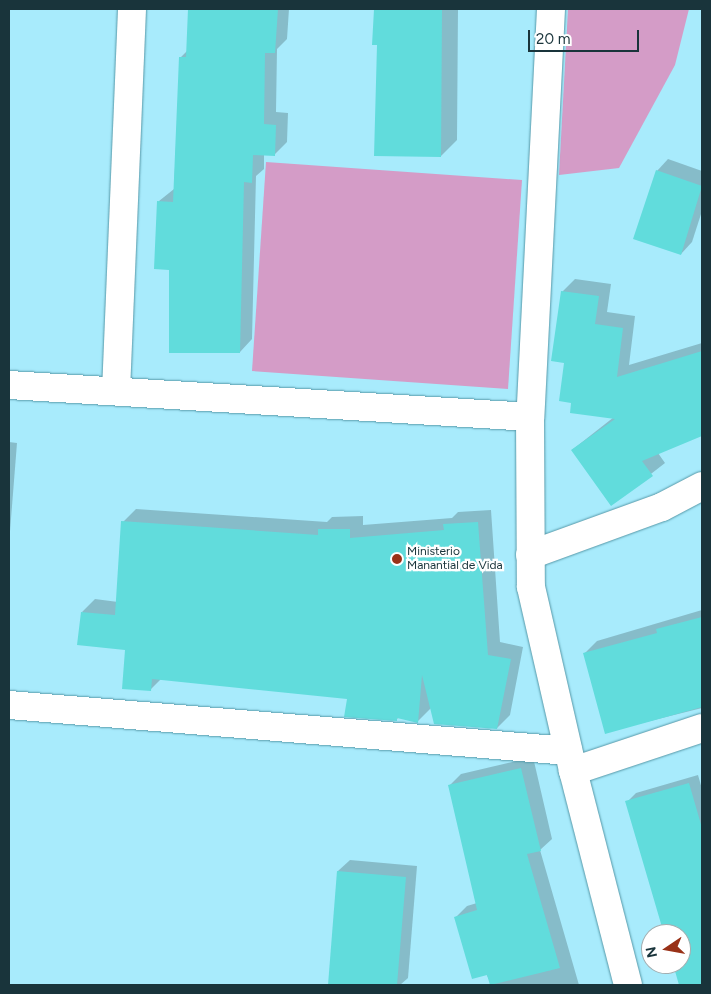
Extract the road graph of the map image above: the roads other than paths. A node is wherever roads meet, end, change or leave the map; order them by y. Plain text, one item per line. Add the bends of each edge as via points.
1 (132, 9) edge
2 (551, 9) edge
3 (9, 384) edge
4 (116, 391) junction
5 (530, 417) junction
6 (702, 486) edge
7 (530, 555) junction
8 (9, 705) edge
9 (702, 728) edge
10 (571, 761) junction
11 (628, 985) edge

1 - 4 street
2 - 5 street
3 - 4 street
4 - 5 street
5 - 7 street
6 - 7 street via 662,507
7 - 10 street via 531,587
8 - 10 street
9 - 10 street
10 - 11 street

